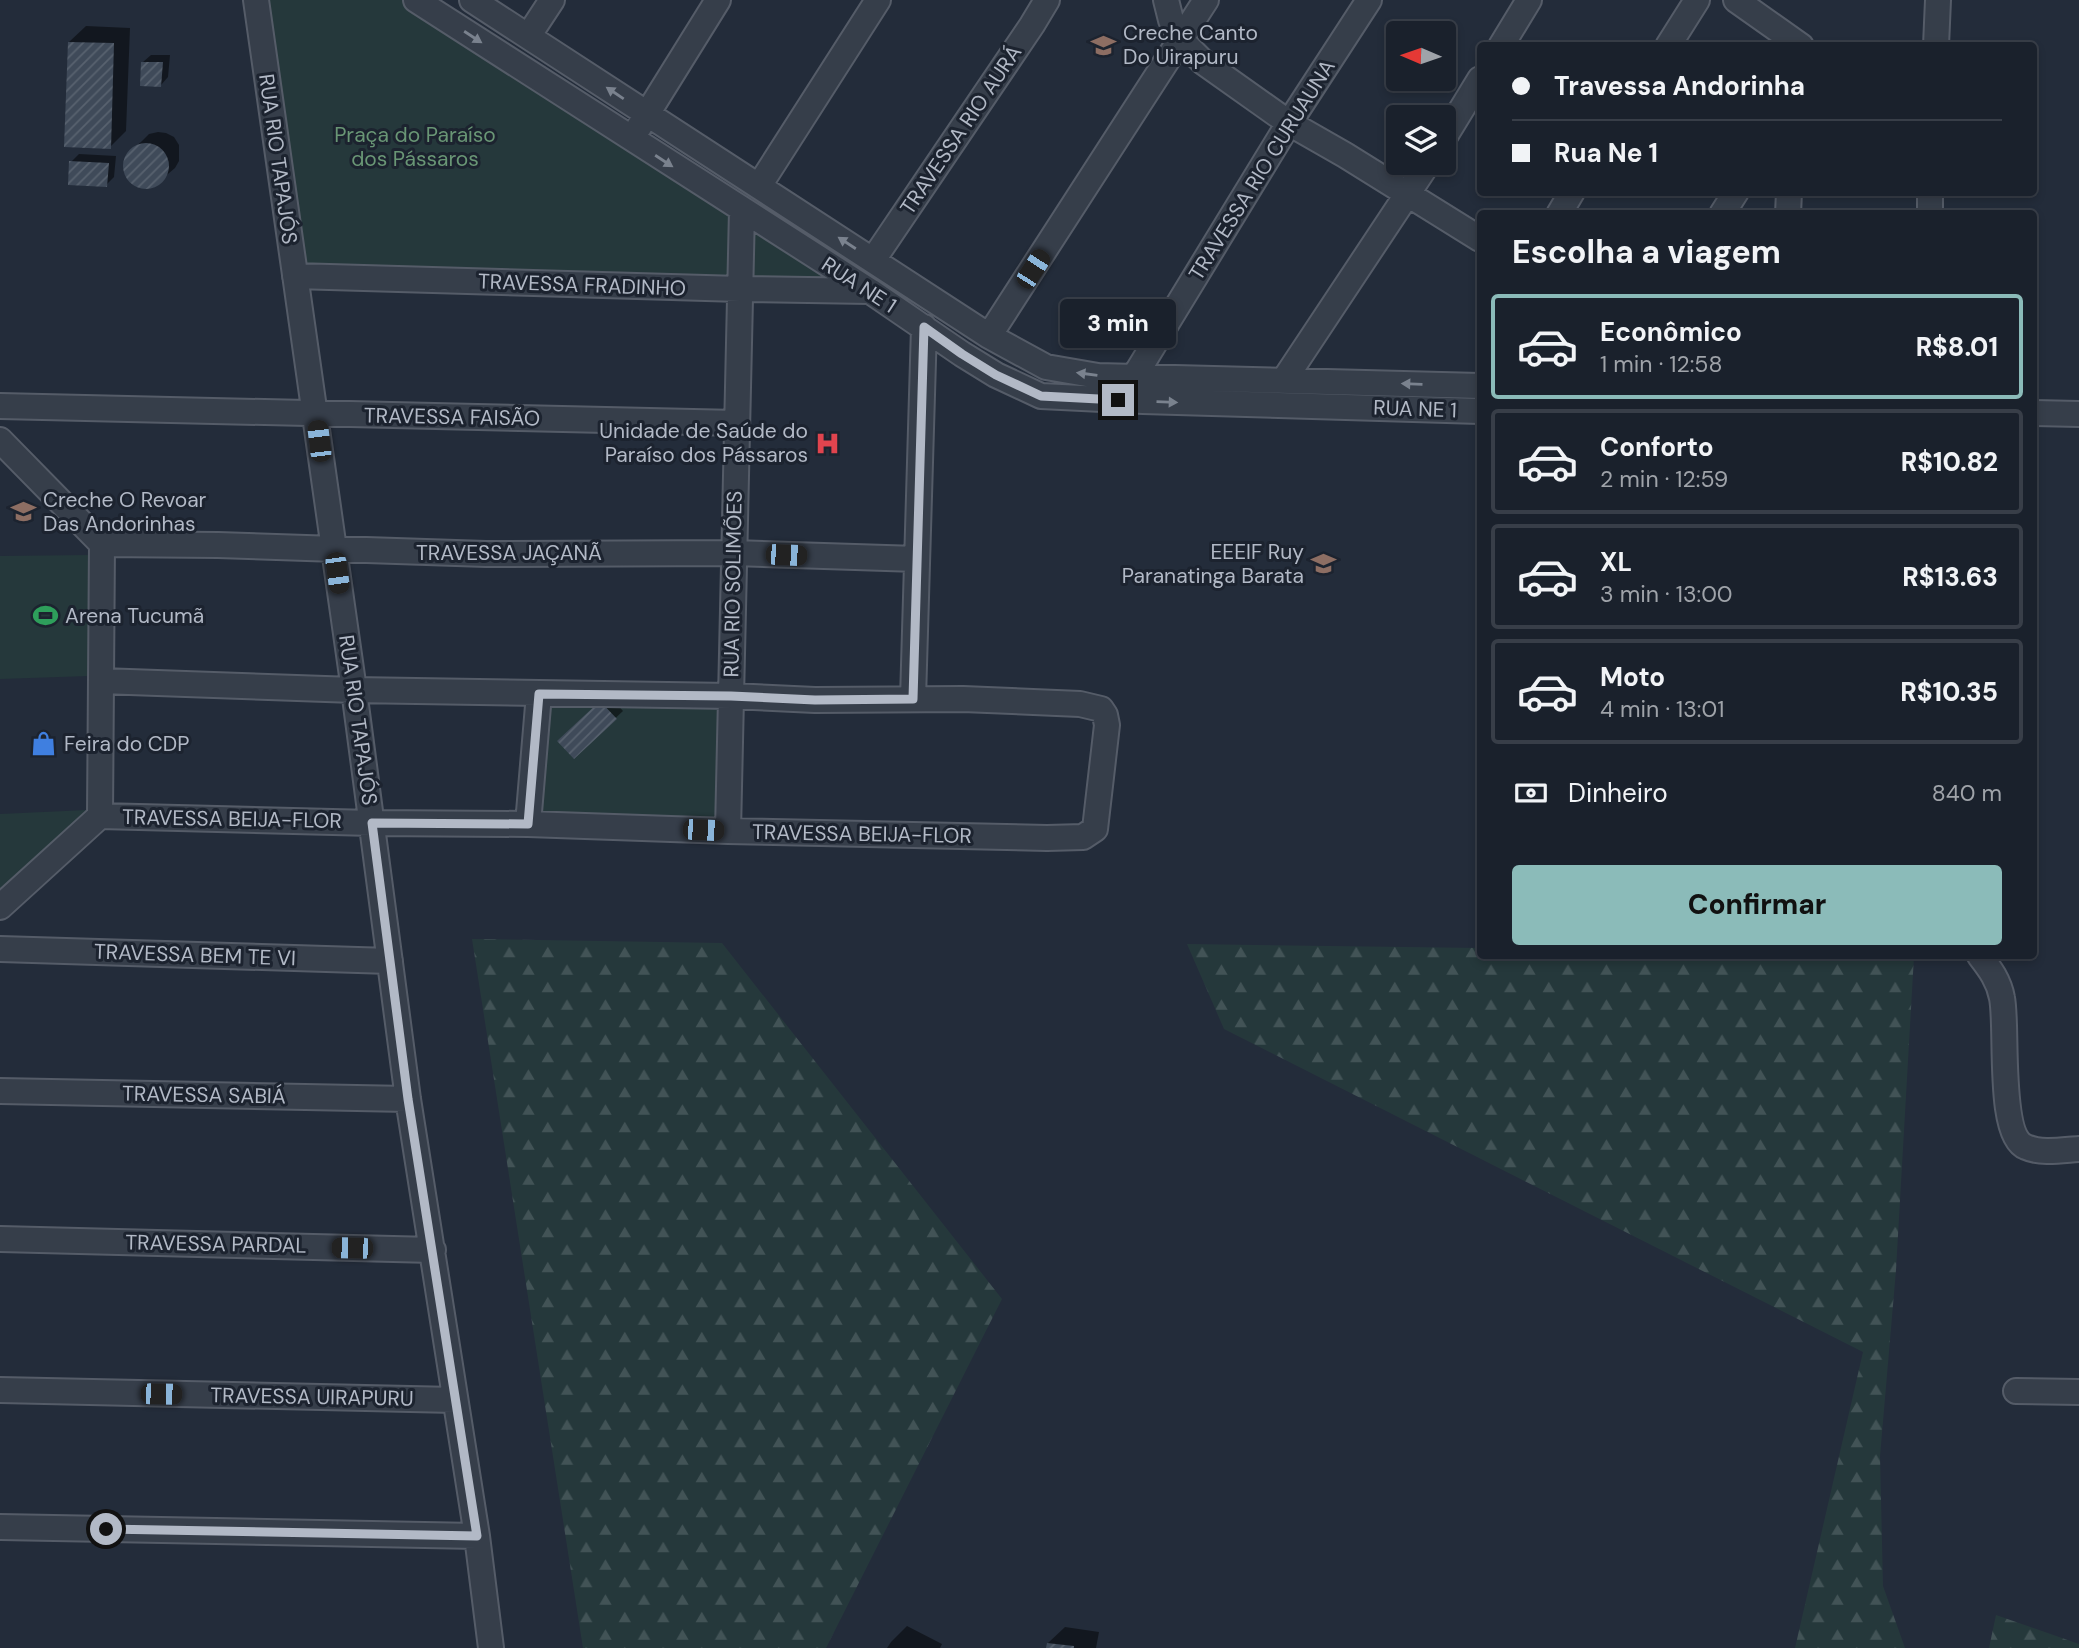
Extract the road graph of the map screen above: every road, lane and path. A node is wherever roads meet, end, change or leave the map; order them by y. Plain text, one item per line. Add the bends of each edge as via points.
1 (256, 0) edge
2 (416, 0) edge
3 (472, 0) edge
4 (552, 0) edge
5 (718, 0) edge
6 (878, 0) edge
7 (1047, 0) edge
8 (1166, 0) edge
9 (1206, 0) edge
10 (1369, 0) edge
11 (1529, 0) edge
12 (1697, 0) edge
13 (1736, 0) edge
14 (1938, 0) edge
15 (529, 35) junction
16 (1180, 39) junction
17 (1503, 42) edge
18 (1671, 42) edge
19 (1795, 42) edge
20 (1936, 42) edge
21 (1477, 84) edge
22 (647, 115) junction
23 (1456, 118) edge
24 (1289, 123) junction
25 (631, 139) junction
26 (1420, 175) edge
27 (758, 186) junction
28 (1408, 195) junction
29 (742, 210) junction
30 (1477, 237) edge
31 (873, 260) junction
32 (295, 276) junction
33 (740, 289) junction
34 (870, 291) junction
35 (924, 327) junction
36 (981, 330) junction
37 (957, 350) junction
38 (1134, 377) junction
39 (1284, 380) junction
40 (1477, 386) edge
41 (0, 406) edge
42 (1477, 411) edge
43 (2037, 413) edge
44 (316, 414) junction
45 (2079, 414) edge
46 (737, 423) junction
47 (0, 440) edge
48 (102, 544) junction
49 (334, 550) junction
50 (734, 553) junction
51 (917, 559) junction
52 (101, 681) junction
53 (354, 690) junction
54 (539, 694) junction
55 (731, 696) junction
56 (913, 699) junction
57 (100, 816) junction
58 (372, 823) junction
59 (528, 824) junction
60 (728, 831) junction
61 (0, 907) edge
62 (0, 949) edge
63 (1982, 959) edge
64 (390, 961) junction
65 (0, 1091) edge
66 (408, 1099) junction
67 (2079, 1149) edge
68 (0, 1239) edge
69 (433, 1250) junction
70 (0, 1390) edge
71 (2016, 1391) dead end
72 (2079, 1391) edge
73 (455, 1399) junction
74 (0, 1527) edge
75 (477, 1536) junction
76 (491, 1648) edge

1 - 32 street, RUA RIO TAPAJÓS
2 -> 25 street, RUA NE 1
3 - 15 street, RUA NE 1
4 - 15 street
5 - 22 street
6 - 27 street
7 - 31 street, TRAVESSA RIO AURÁ
8 - 16 street
9 - 16 street
10 - 24 street, TRAVESSA RIO CURUAUNA
11 - 17 street
12 - 18 street
13 - 19 street
14 - 20 street
22 -> 15 street, RUA NE 1
16 - 24 street via 1203,62
16 - 36 street
21 - 23 street
22 - 25 street
22 - 27 street, RUA NE 1
24 - 28 street
24 - 38 street, TRAVESSA RIO CURUAUNA
25 -> 29 street, RUA NE 1
26 - 28 street
31 -> 27 street, RUA NE 1
28 - 30 street
28 - 39 street
29 - 33 street, RUA RIO SOLIMÕES
29 - 34 street, RUA NE 1
31 - 36 street, RUA NE 1
32 - 33 street, TRAVESSA FRADINHO
32 - 44 street, RUA RIO TAPAJÓS
33 - 34 street, TRAVESSA FRADINHO
33 - 46 street, RUA RIO SOLIMÕES
34 - 35 street, RUA NE 1
35 - 37 street, RUA NE 1
35 - 51 street
36 - 37 street
38 -> 36 street, RUA NE 1 via 1046,367
37 -> 42 street, RUA NE 1 via 1041,396
38 - 39 street, RUA NE 1
40 -> 39 street, RUA NE 1
41 - 44 street, TRAVESSA FAISÃO
43 - 45 street
44 - 46 street, TRAVESSA FAISÃO
44 - 49 street, RUA RIO TAPAJÓS
46 - 50 street, RUA RIO SOLIMÕES
47 - 48 street
48 - 49 street, TRAVESSA JAÇANÃ
48 - 52 street
49 - 50 street, TRAVESSA JAÇANÃ
49 - 53 street, RUA RIO TAPAJÓS
50 - 51 street, TRAVESSA JAÇANÃ
50 - 55 street, RUA RIO SOLIMÕES
51 - 56 street
52 - 53 street
52 - 57 street
53 - 54 street
53 - 58 street, RUA RIO TAPAJÓS
54 - 55 street
54 - 59 street
55 - 56 street
55 - 60 street, RUA RIO SOLIMÕES
56 - 60 street, TRAVESSA BEIJA-FLOR via 1080,704 1101,709 1107,725 1096,829 1083,837 1046,838
57 - 58 street, TRAVESSA BEIJA-FLOR
57 - 61 street
58 - 59 street, TRAVESSA BEIJA-FLOR
58 - 64 street, RUA RIO TAPAJÓS
59 - 60 street, TRAVESSA BEIJA-FLOR
62 - 64 street, TRAVESSA BEM TE VI
63 - 67 street via 1994,973 2002,997 2007,1102 2016,1140 2039,1150
64 - 66 street, RUA RIO TAPAJÓS
65 - 66 street, TRAVESSA SABIÁ
66 - 69 street, RUA RIO TAPAJÓS
68 - 69 street, TRAVESSA PARDAL
69 - 73 street, RUA RIO TAPAJÓS
70 - 73 street, TRAVESSA UIRAPURU
71 - 72 street
73 - 75 street, RUA RIO TAPAJÓS
74 - 75 street
75 - 76 street, RUA RIO TAPAJÓS

